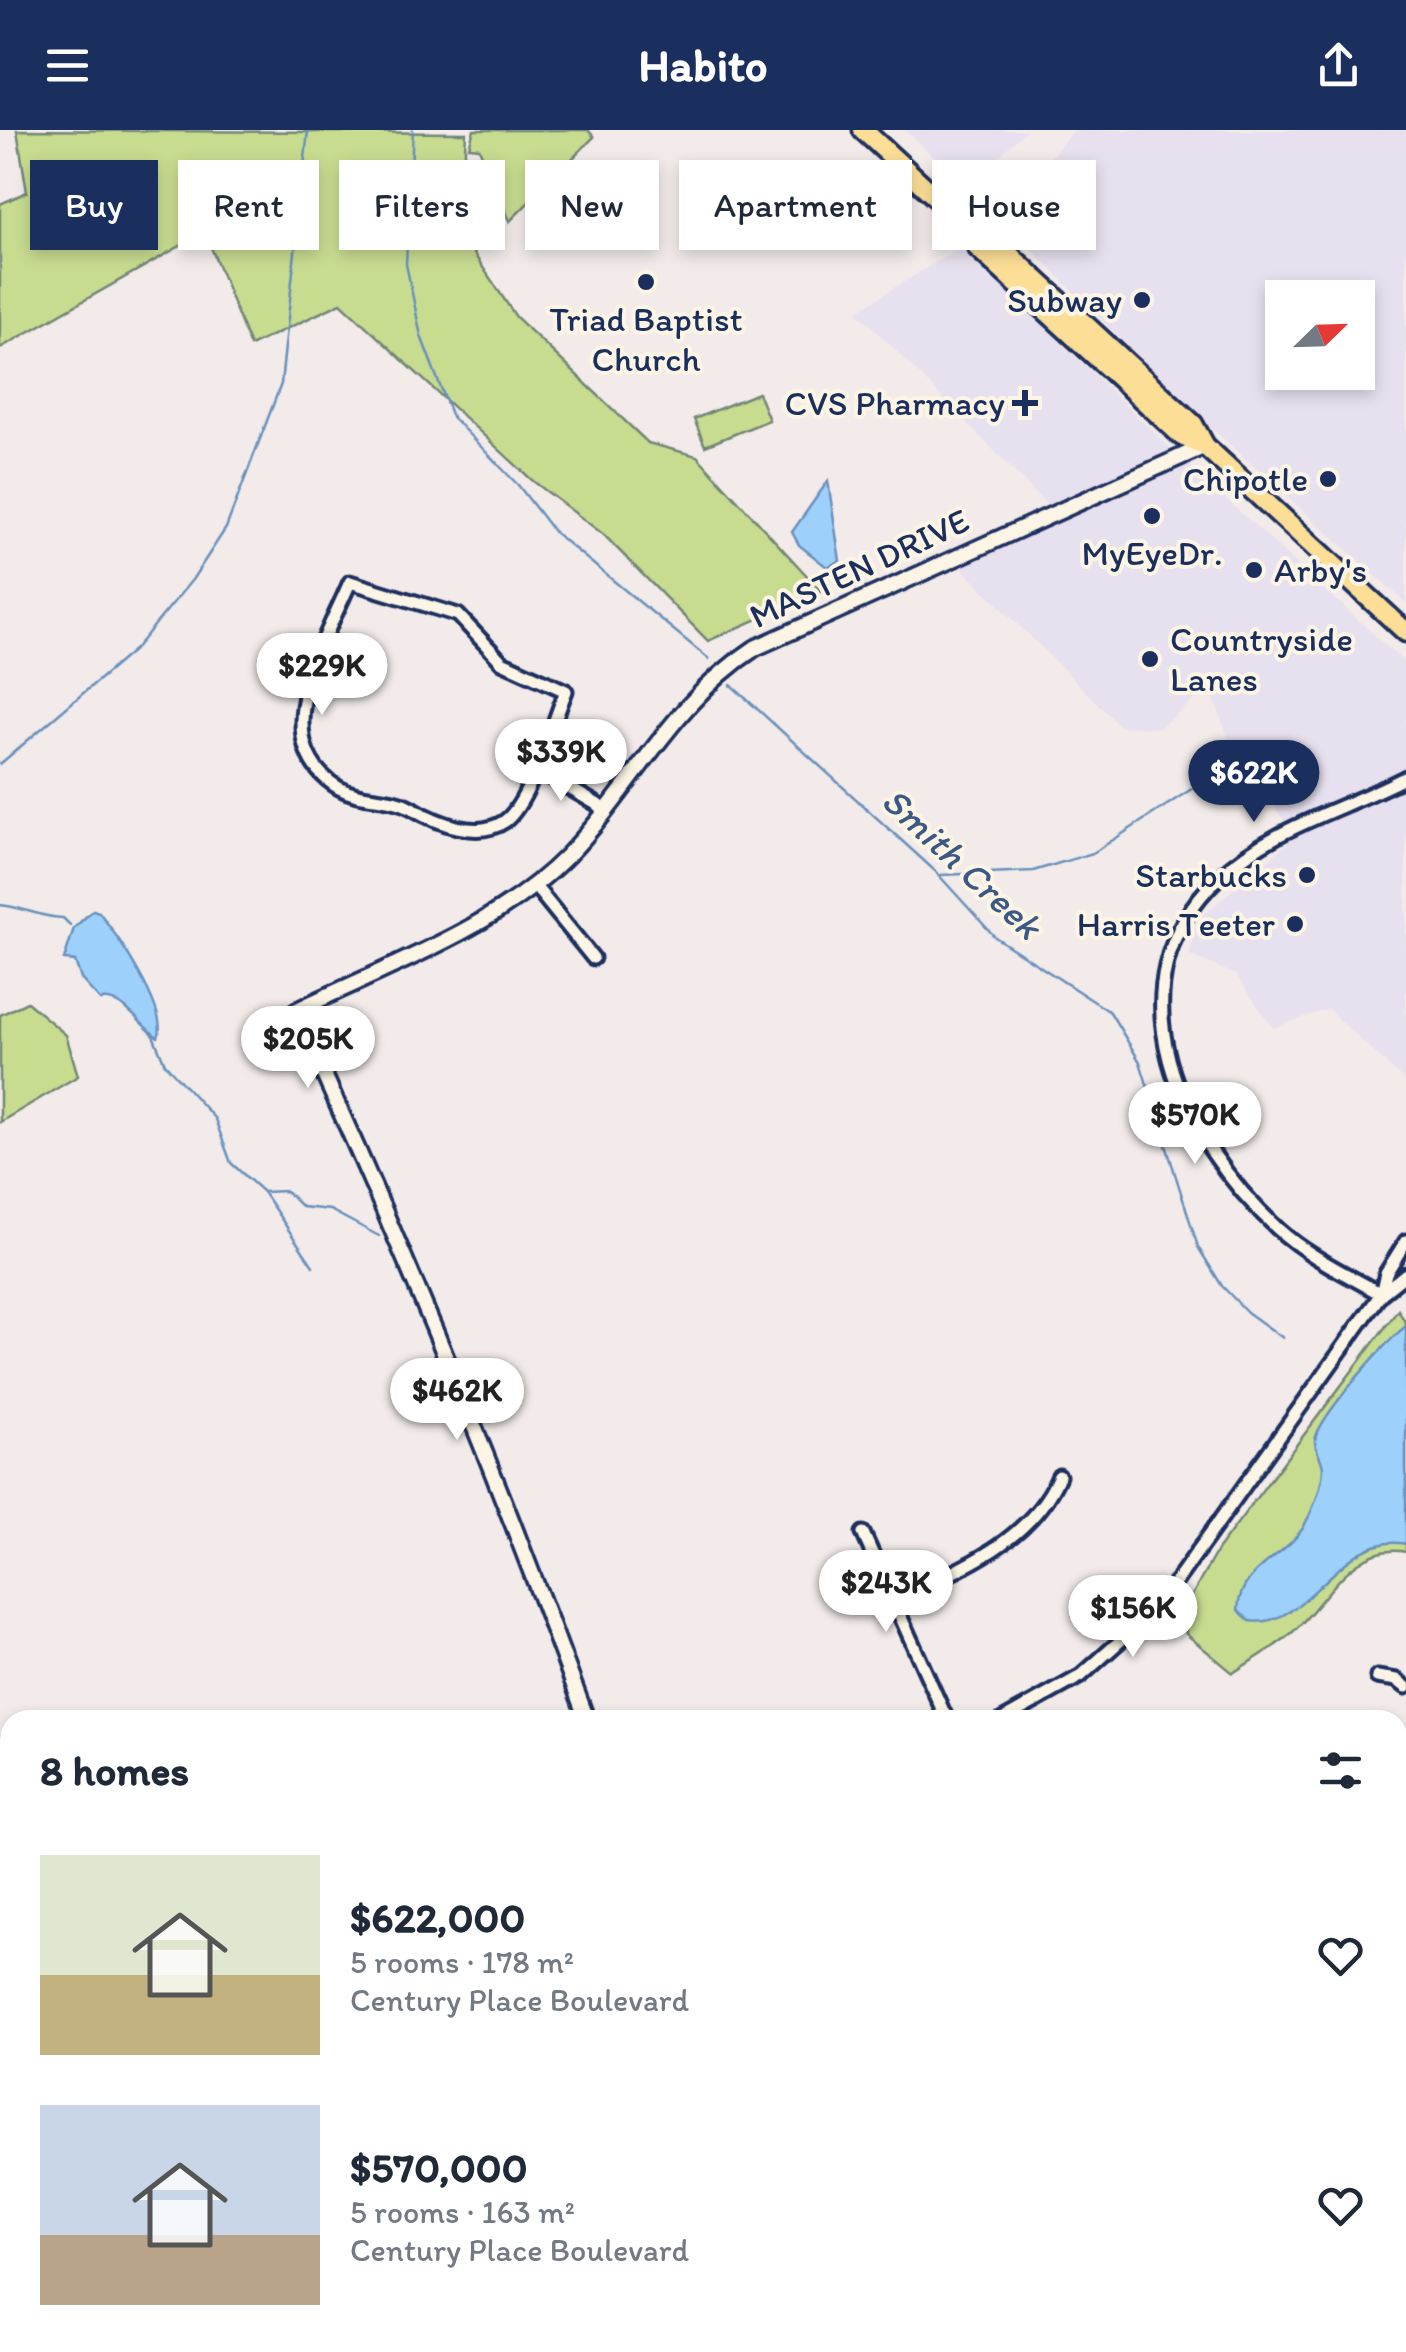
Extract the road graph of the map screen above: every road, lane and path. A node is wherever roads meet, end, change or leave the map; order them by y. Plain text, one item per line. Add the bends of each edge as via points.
1 (863, 130) edge
2 (1205, 446) junction
3 (1406, 632) edge
4 (534, 768) junction
5 (1406, 777) edge
6 (606, 809) junction
7 (534, 885) junction
8 (593, 958) dead end
9 (1406, 1241) edge
10 (1406, 1274) edge
11 (1381, 1294) junction
12 (1059, 1476) dead end
13 (863, 1533) dead end
14 (893, 1599) junction
15 (1377, 1677) dead end
16 (1406, 1687) edge
17 (582, 1710) edge
18 (943, 1710) edge
19 (1020, 1710) edge

1 - 2 main road via 967,226 990,236 1193,424
2 - 3 main road
2 - 6 street, MASTEN DRIVE via 755,648 677,714
4 - 4 street via 511,816 483,830 356,796 321,773 303,738 302,710 350,582 458,615 502,662 566,691
4 - 6 street
5 - 11 street via 1292,825 1217,879 1178,935 1162,1004 1171,1068 1208,1150 1288,1237
6 - 7 street, MASTEN DRIVE
7 - 8 street
7 - 17 street, MASTEN DRIVE via 482,920 296,1010 518,1530
9 - 11 street
10 - 11 street
11 - 19 street via 1158,1607 1081,1676
12 - 14 street via 1046,1500 997,1548
13 - 14 street
14 - 18 street
15 - 16 street

